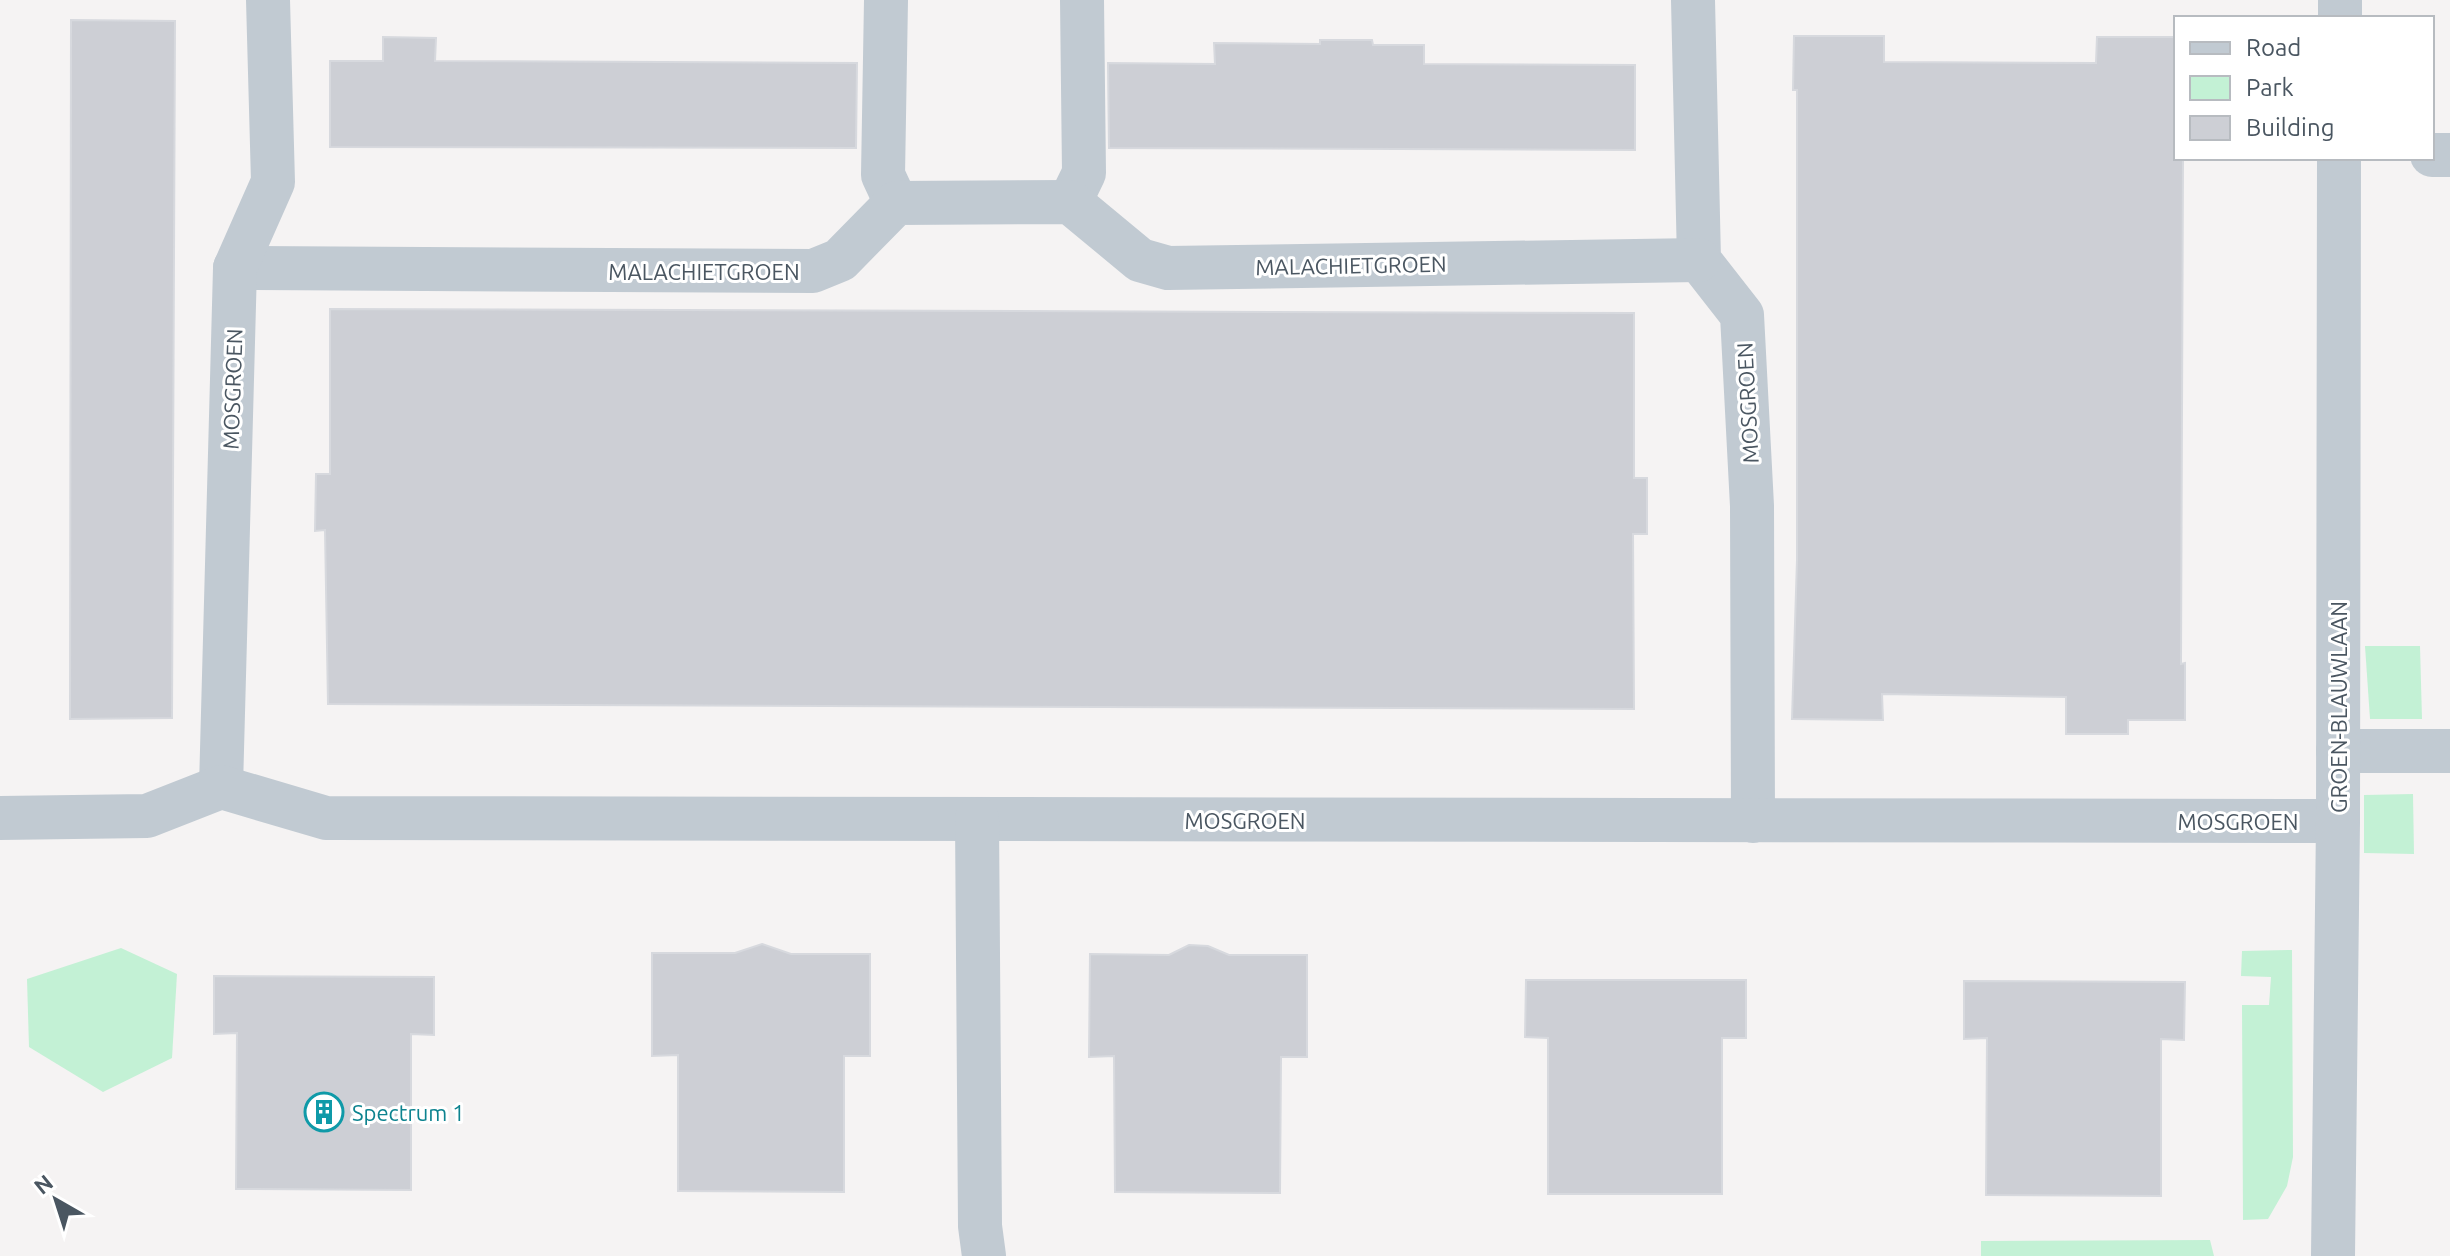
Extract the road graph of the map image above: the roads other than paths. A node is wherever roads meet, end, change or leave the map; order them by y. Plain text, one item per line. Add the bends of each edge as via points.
1 (268, 0) edge
2 (886, 0) edge
3 (1082, 0) edge
4 (1693, 0) edge
5 (2339, 160) edge
6 (1070, 202) junction
7 (896, 203) junction
8 (1699, 260) junction
9 (235, 268) junction
10 (2338, 751) junction
11 (2450, 751) edge
12 (221, 787) junction
13 (0, 818) edge
14 (977, 819) junction
15 (1753, 821) junction
16 (2338, 821) junction
17 (984, 1256) edge
18 (2333, 1256) edge

1 - 9 street, MOSGROEN via 273,182
2 - 7 street via 883,175
3 - 6 street via 1084,173
4 - 8 street
5 - 10 street, GROEN-BLAUWLAAN
6 - 7 street
6 - 8 street, MALACHIETGROEN via 1140,260 1168,268
7 - 9 street, MALACHIETGROEN via 840,260 813,271
8 - 15 street, MOSGROEN via 1742,315 1752,506
9 - 12 street, MOSGROEN
10 - 11 street
10 - 16 street, GROEN-BLAUWLAAN
12 - 13 street via 147,816
12 - 14 street, MOSGROEN via 326,818
14 - 15 street, MOSGROEN
14 - 17 street
15 - 16 street, MOSGROEN
16 - 18 street, GROEN-BLAUWLAAN

